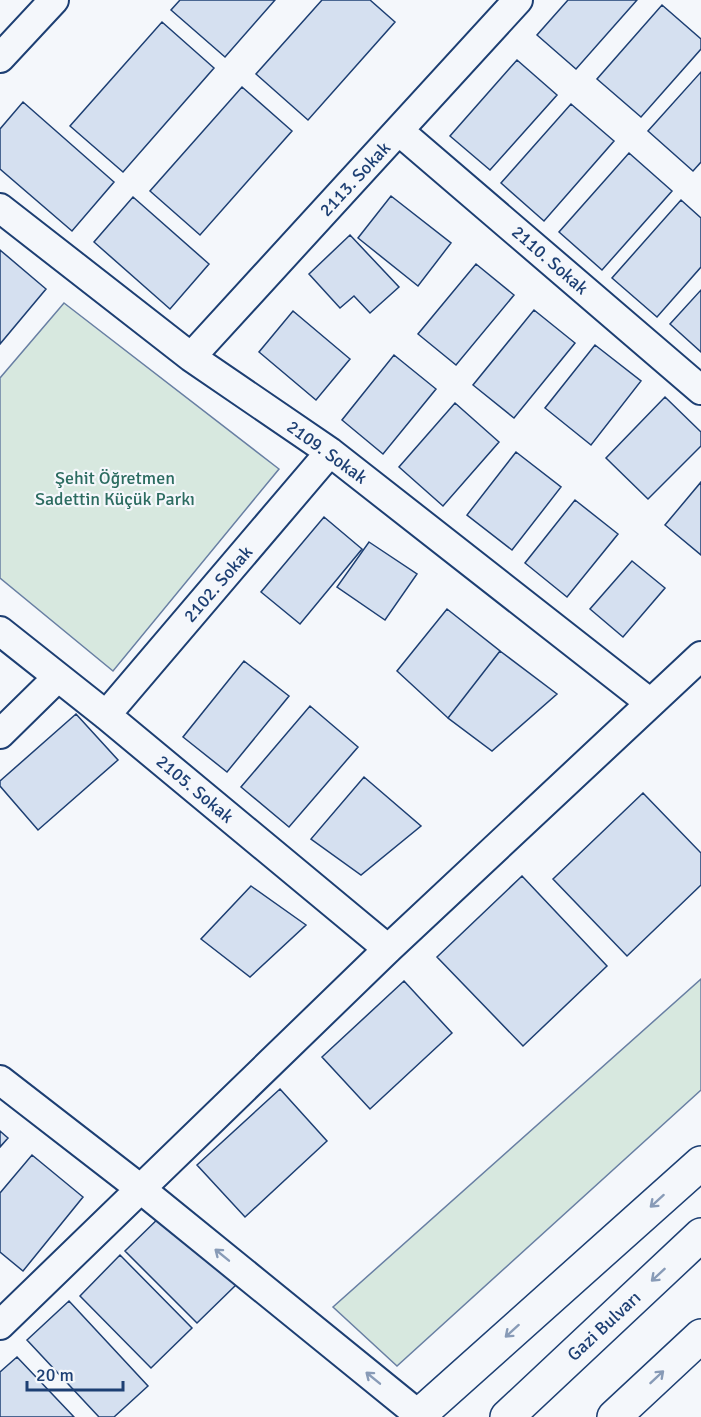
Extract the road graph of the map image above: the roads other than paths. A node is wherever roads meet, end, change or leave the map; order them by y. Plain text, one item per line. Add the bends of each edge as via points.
1 (54, 0) edge
2 (518, 0) edge
3 (0, 58) edge
4 (399, 130) junction
5 (0, 208) edge
6 (191, 357) junction
7 (701, 390) edge
8 (330, 452) junction
9 (0, 631) edge
10 (701, 656) edge
11 (57, 678) junction
12 (649, 702) junction
13 (106, 715) junction
14 (0, 734) edge
15 (388, 949) junction
16 (0, 1080) edge
17 (701, 1163) edge
18 (142, 1190) junction
19 (701, 1235) edge
20 (0, 1325) edge
21 (701, 1336) edge
22 (418, 1416) edge
23 (507, 1417) edge
24 (614, 1417) edge

1 - 3 street
2 - 4 street, 2113. Sokak
4 - 6 street, 2113. Sokak
4 - 7 street, 2110. Sokak
5 - 6 street, 2109. Sokak
6 - 8 street, 2109. Sokak
8 - 12 street, 2109. Sokak
8 - 13 street, 2102. Sokak
9 - 11 street, 2105. Sokak
10 - 12 street
11 - 13 street, 2105. Sokak
11 - 14 street
12 - 15 street
13 - 15 street, 2105. Sokak
15 - 18 street
16 - 18 street
17 -> 22 highway
18 - 20 street
22 -> 18 street
19 -> 23 highway, Gazi Bulvarı
24 -> 21 highway

